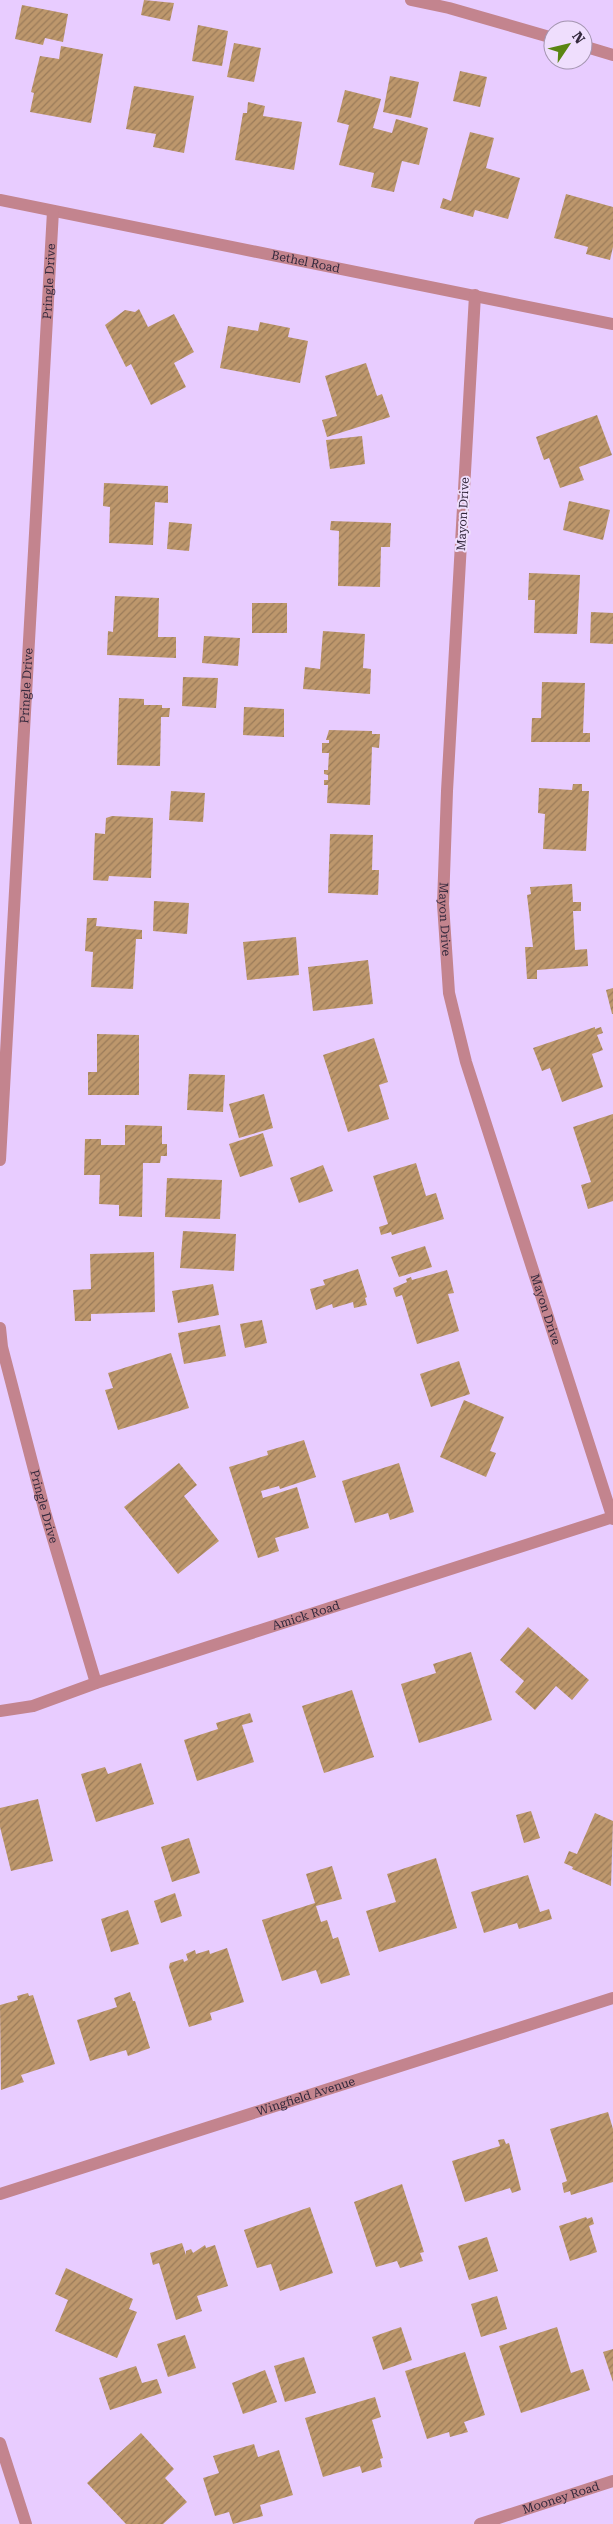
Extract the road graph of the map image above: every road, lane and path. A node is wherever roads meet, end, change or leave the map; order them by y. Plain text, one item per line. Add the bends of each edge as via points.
1 (410, 0) edge
2 (449, 4) edge
3 (543, 35) edge
4 (593, 49) edge
5 (613, 55) edge
6 (0, 200) edge
7 (53, 211) junction
8 (476, 295) junction
9 (613, 324) edge
10 (0, 1160) edge
11 (0, 1328) edge
12 (613, 1518) edge
13 (96, 1683) junction
14 (0, 1711) edge
15 (613, 1998) edge
16 (0, 2194) edge
17 (0, 2443) edge
18 (613, 2481) edge
19 (26, 2524) edge
20 (480, 2524) edge

1 - 2 street
2 - 3 street
4 - 5 street
6 - 7 street, Bethel Road
7 - 8 street, Bethel Road
7 - 10 street, Pringle Drive
8 - 9 street, Bethel Road
8 - 12 street, Mayon Drive via 442,904 449,993 466,1062
11 - 13 street, Pringle Drive via 2,1347 45,1512
12 - 13 street, Amick Road
13 - 14 street, Amick Road via 33,1706
15 - 16 street, Wingfield Avenue
17 - 19 street
18 - 20 street, Mooney Road

